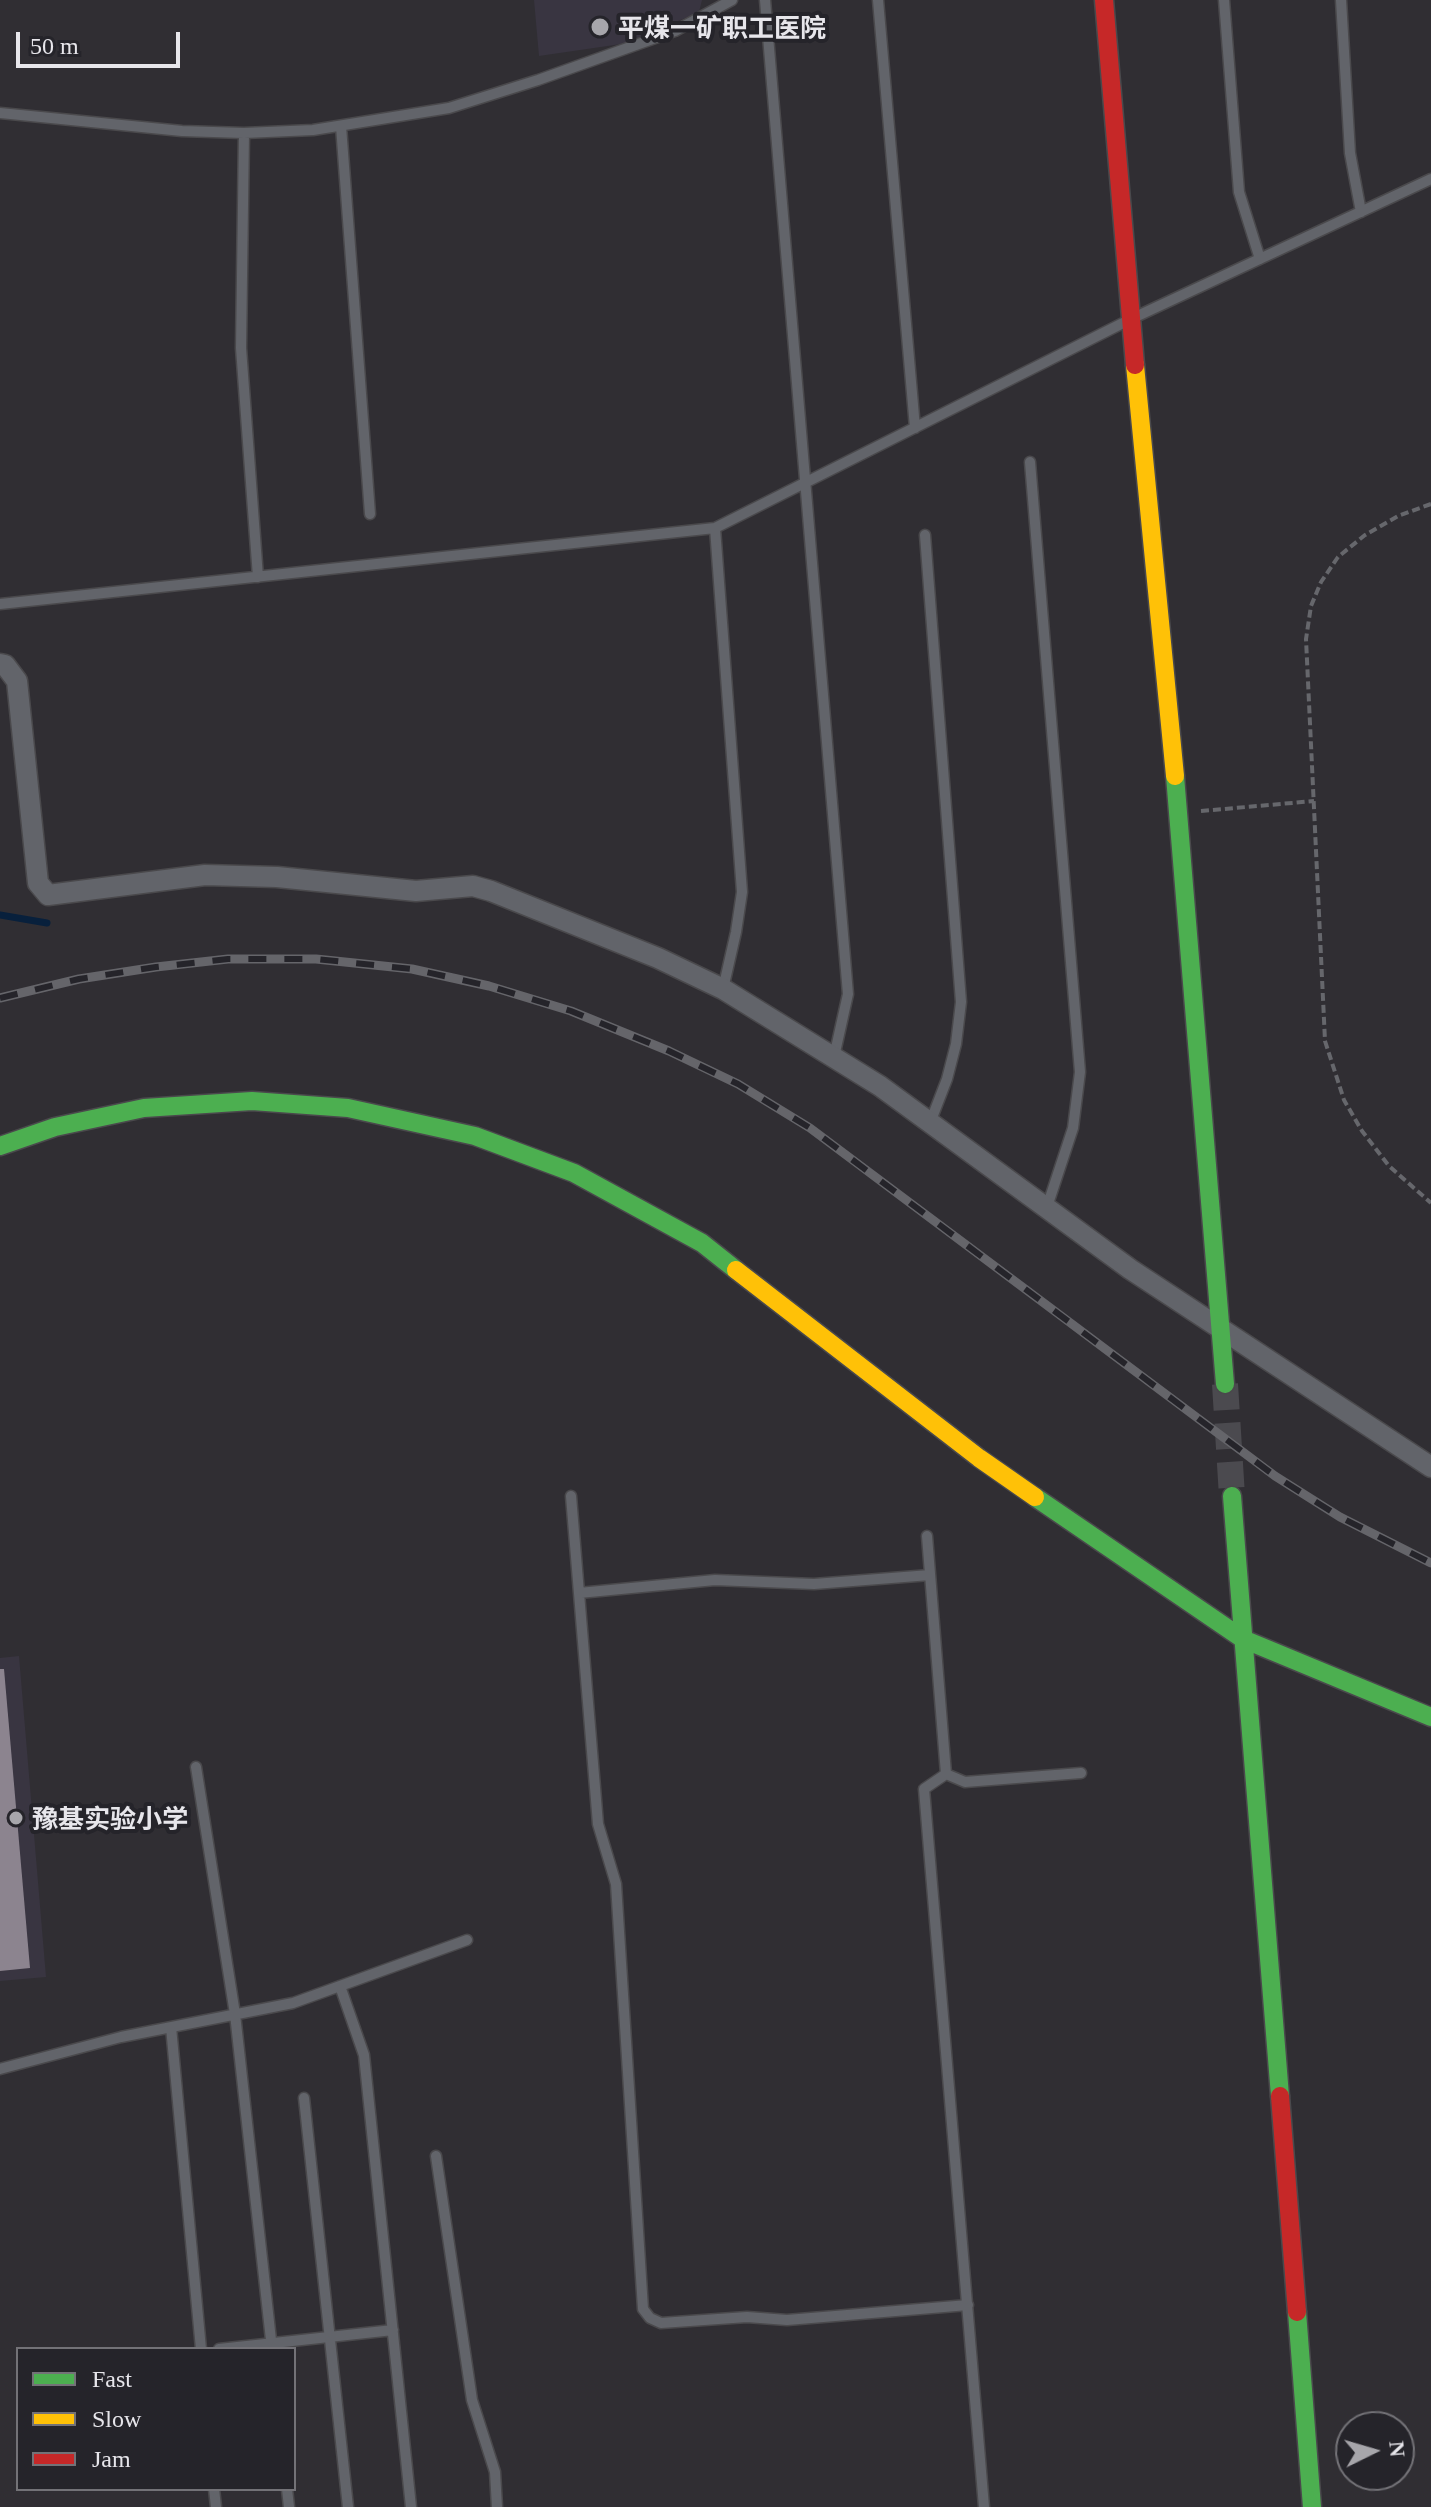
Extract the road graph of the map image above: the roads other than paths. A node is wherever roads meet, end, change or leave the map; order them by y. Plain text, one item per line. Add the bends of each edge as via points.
1 (732, 0) edge
2 (765, 0) edge
3 (878, 0) edge
4 (1104, 0) edge
5 (1224, 0) edge
6 (1341, 0) edge
7 (0, 113) edge
8 (341, 126) junction
9 (244, 133) junction
10 (1431, 179) edge
11 (1361, 212) junction
12 (1260, 259) junction
13 (1131, 319) junction
14 (915, 428) junction
15 (1030, 462) dead end
16 (806, 482) junction
17 (370, 514) dead end
18 (715, 528) junction
19 (925, 535) dead end
20 (258, 577) junction
21 (0, 604) edge
22 (0, 664) edge
23 (723, 989) junction
24 (834, 1058) junction
25 (930, 1123) junction
26 (0, 1146) edge
27 (1047, 1207) junction
28 (1220, 1329) junction
29 (1225, 1384) tunnel mouth
30 (1431, 1467) edge
31 (571, 1496) dead end
32 (1232, 1496) tunnel mouth
33 (927, 1536) dead end
34 (930, 1575) junction
35 (579, 1593) junction
36 (1243, 1639) junction
37 (1431, 1717) edge
38 (196, 1767) dead end
39 (1081, 1773) dead end
40 (946, 1774) junction
41 (467, 1940) dead end
42 (340, 1986) junction
43 (235, 2014) junction
44 (171, 2027) junction
45 (0, 2069) edge
46 (304, 2098) dead end
47 (436, 2156) dead end
48 (968, 2305) junction
49 (393, 2330) junction
50 (330, 2337) junction
51 (272, 2346) edge
52 (201, 2347) edge
53 (348, 2507) edge
54 (411, 2507) edge
55 (497, 2507) edge
56 (984, 2507) edge
57 (1312, 2507) edge

1 - 8 lane via 675,31 538,80 449,108
2 - 16 lane
3 - 14 lane
4 - 13 street
5 - 12 lane via 1239,192
6 - 11 lane via 1350,153
7 - 9 lane
8 - 9 lane
8 - 17 lane
9 - 20 lane via 241,348
10 - 11 lane
11 - 12 lane
12 - 13 lane
13 - 14 lane
13 - 28 street via 1179,813
14 - 16 lane
15 - 27 lane via 1080,1072 1073,1128
16 - 18 lane
16 - 24 lane via 848,994
18 - 20 lane
18 - 23 lane via 742,892
19 - 25 lane via 961,1002 956,1044
20 - 21 lane
22 - 23 street via 17,681 38,883 48,895 205,875 416,891 473,886
23 - 24 street
24 - 25 street
25 - 27 street
26 - 36 street via 55,1127 144,1108 299,1103 348,1108 475,1136 574,1173 702,1243 979,1458
27 - 28 street
28 - 29 street
28 - 30 street
31 - 35 lane
32 - 36 street
33 - 34 lane
34 - 35 lane via 814,1584 715,1580
34 - 40 lane
35 - 48 lane via 598,1824 616,1884 643,2309 661,2323 787,2320
36 - 37 street
36 - 57 street
38 - 43 lane
39 - 40 lane via 965,1782
40 - 48 lane via 924,1789
41 - 42 lane
42 - 43 lane via 293,2003
42 - 49 lane via 364,2055
43 - 44 lane
43 - 51 lane
44 - 45 lane
44 - 52 lane
46 - 50 lane
47 - 55 lane via 472,2400 495,2472
48 - 56 lane
49 - 50 lane
49 - 54 lane
50 - 51 lane
50 - 53 lane

